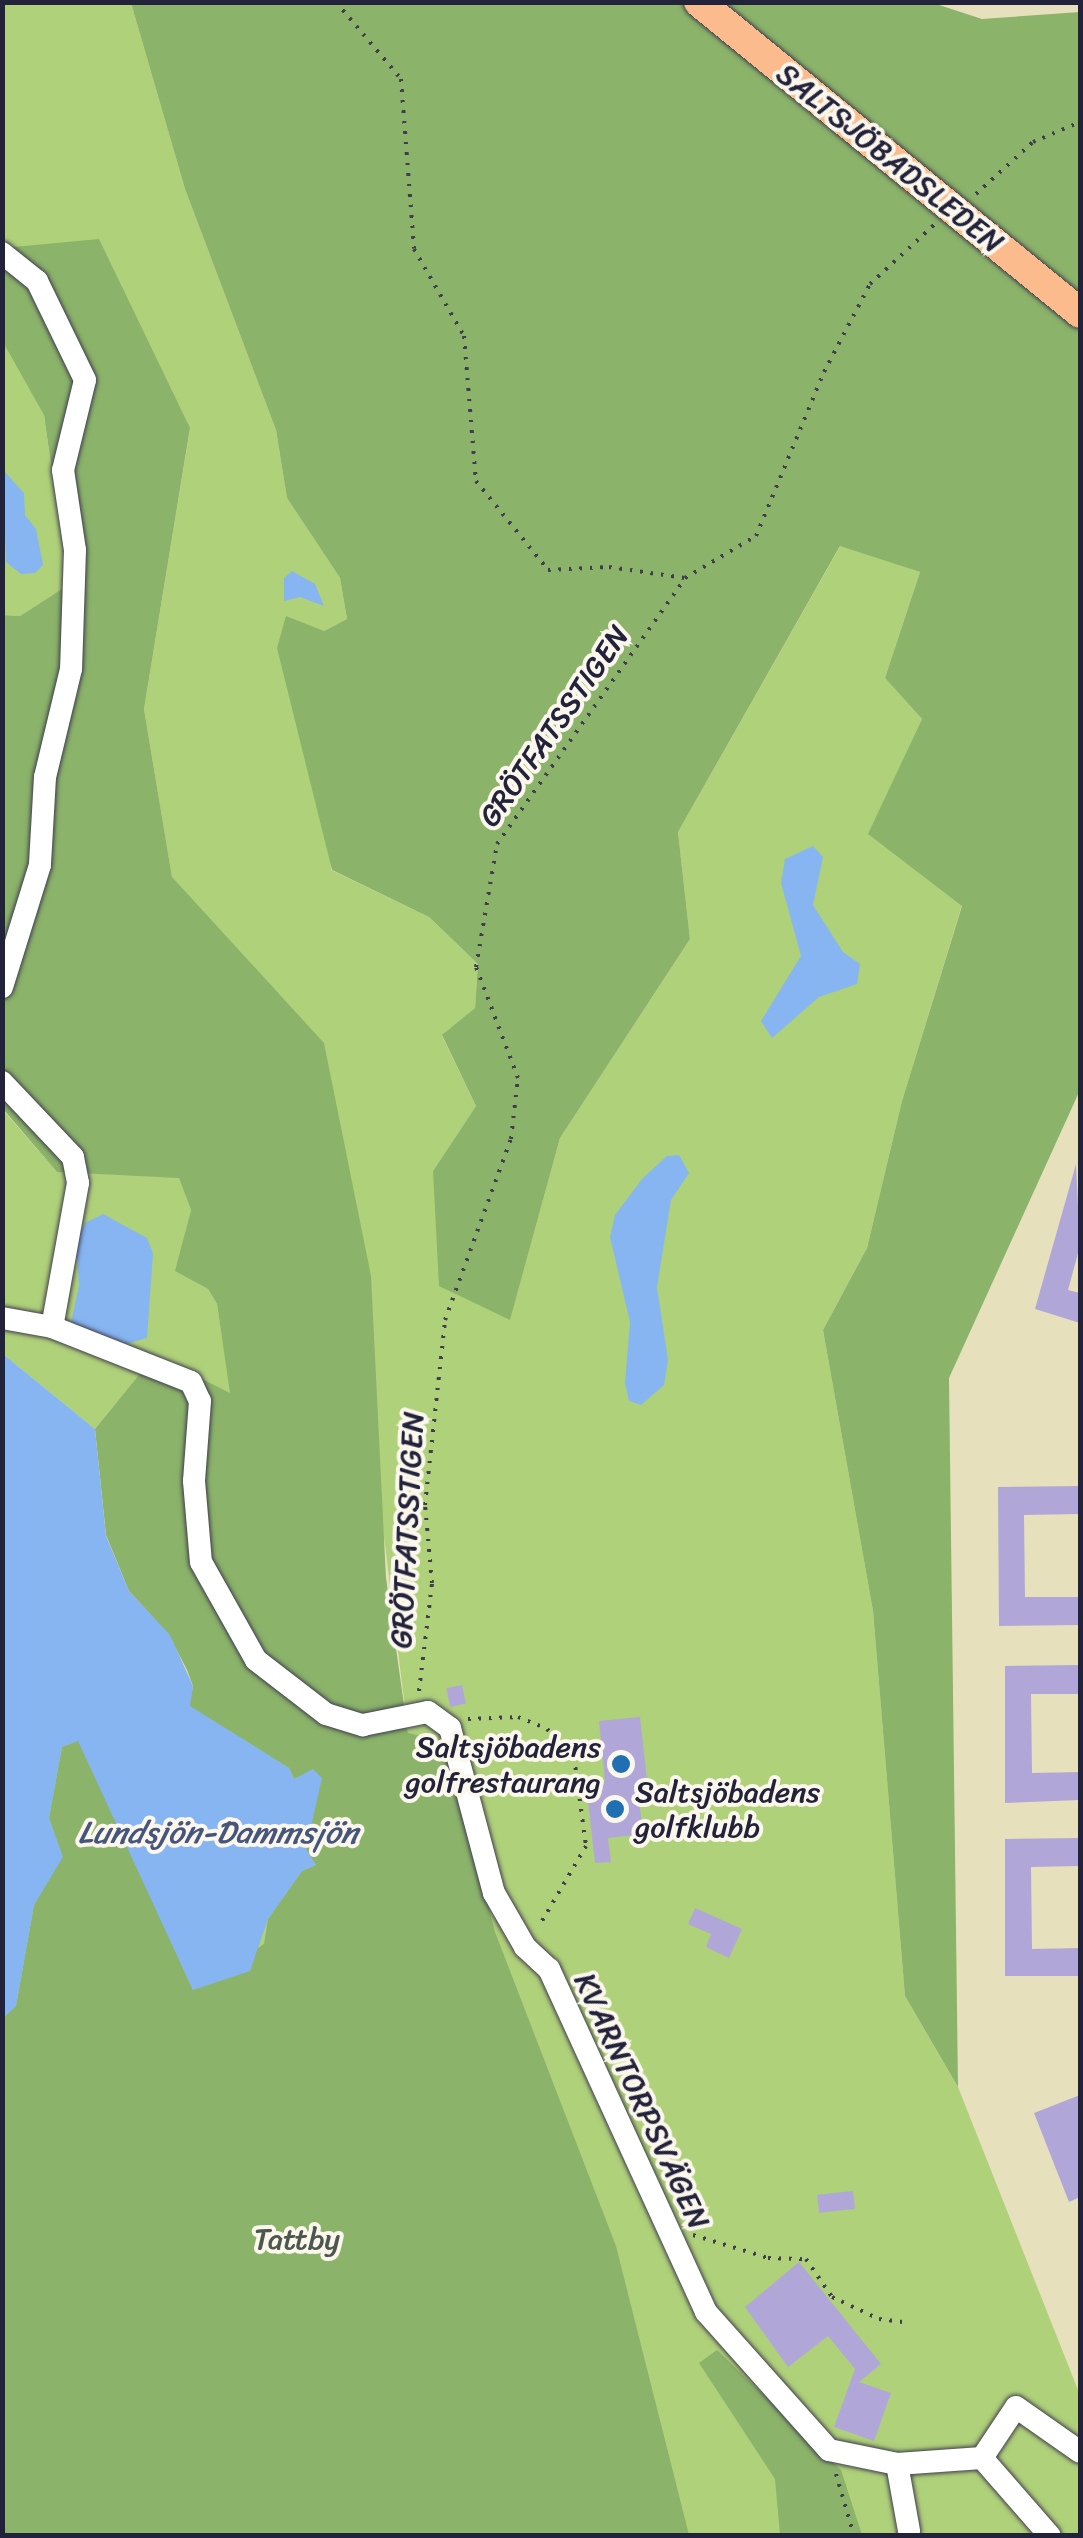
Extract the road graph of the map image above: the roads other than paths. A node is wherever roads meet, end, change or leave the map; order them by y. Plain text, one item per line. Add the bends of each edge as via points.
1 (699, 2) edge
2 (2, 253) edge
3 (1080, 313) edge
4 (2, 987) edge
5 (2, 1082) edge
6 (2, 1318) edge
7 (52, 1328) junction
8 (1080, 2452) edge
9 (982, 2458) junction
10 (897, 2464) junction
11 (909, 2530) dead end
12 (1050, 2536) edge

1 - 3 main road, SALTSJÖBADSLEDEN
2 - 4 lane via 37,281 85,380 63,470 75,550 71,669 45,777 40,864
5 - 7 lane via 73,1157 76,1170 64,1286
6 - 7 lane
7 - 10 lane, KVARNTORPSVÄGEN via 190,1382 200,1401 194,1481 200,1562 256,1660 326,1714 363,1726 428,1712 450,1728 494,1892 525,1948 549,1969 706,2312 829,2450
8 - 9 lane via 1016,2407
9 - 10 lane
9 - 12 lane
10 - 11 lane

